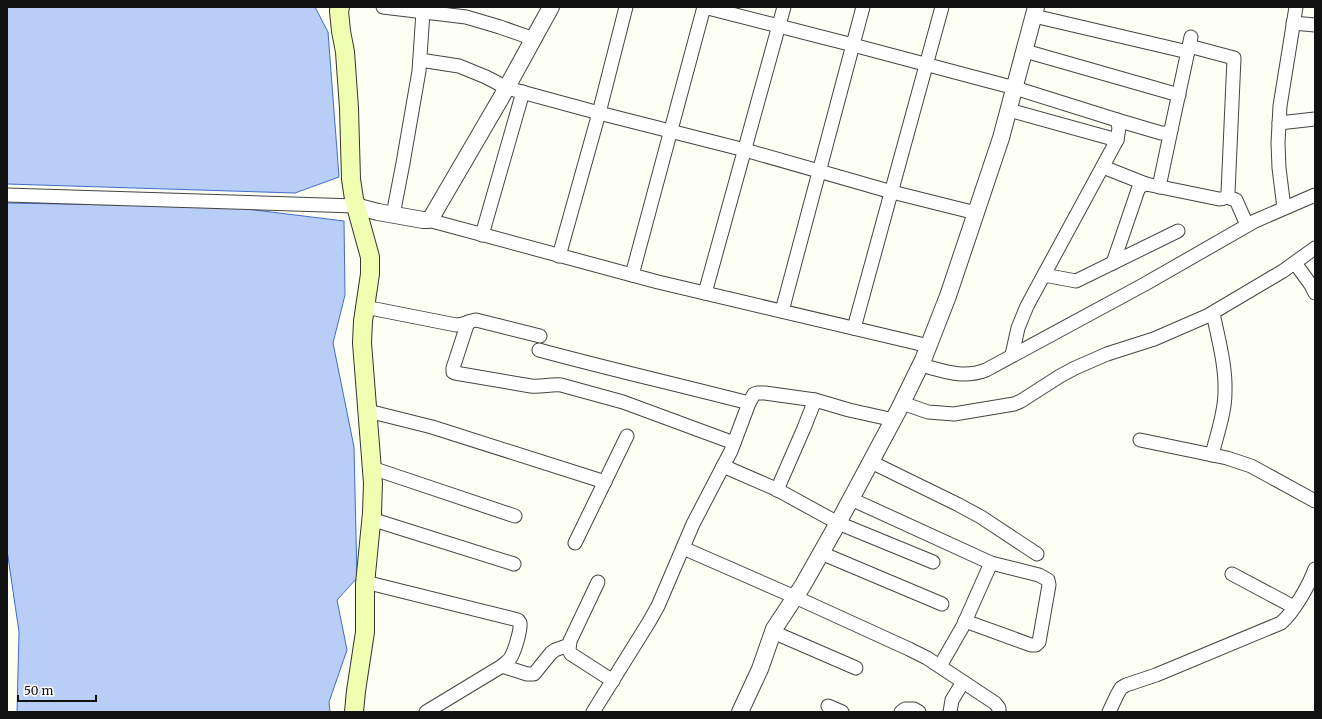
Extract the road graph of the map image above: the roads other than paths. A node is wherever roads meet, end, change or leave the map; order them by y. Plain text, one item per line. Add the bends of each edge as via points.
1 (340, 7) edge
2 (383, 7) edge
3 (551, 7) edge
4 (626, 7) edge
5 (704, 7) edge
6 (784, 7) edge
7 (863, 7) edge
8 (942, 7) edge
9 (1296, 7) edge
10 (1035, 11) edge
11 (423, 12) junction
12 (1293, 23) junction
13 (1315, 25) edge
14 (778, 26) junction
15 (534, 39) junction
16 (853, 45) junction
17 (1189, 45) junction
18 (1025, 51) junction
19 (420, 60) junction
20 (927, 64) junction
21 (507, 88) junction
22 (1015, 88) junction
23 (523, 92) junction
24 (1179, 95) junction
25 (1009, 110) junction
26 (599, 113) junction
27 (1315, 119) edge
28 (1116, 120) junction
29 (1279, 123) junction
30 (671, 130) junction
31 (1171, 130) junction
32 (1117, 140) junction
33 (745, 150) junction
34 (1103, 167) junction
35 (819, 172) junction
36 (1146, 184) junction
37 (1159, 187) junction
38 (892, 192) junction
39 (7, 195) edge
40 (1315, 195) edge
41 (1226, 197) junction
42 (355, 206) junction
43 (1284, 208) junction
44 (976, 213) junction
45 (392, 215) junction
46 (428, 220) junction
47 (1247, 225) junction
48 (1178, 231) dead end
49 (482, 235) junction
50 (1315, 248) edge
51 (559, 256) junction
52 (1113, 263) junction
53 (1295, 263) junction
54 (632, 275) junction
55 (1044, 275) junction
56 (705, 293) junction
57 (1315, 293) edge
58 (365, 307) junction
59 (782, 311) junction
60 (1213, 313) junction
61 (468, 322) junction
62 (854, 328) junction
63 (540, 336) dead end
64 (929, 346) junction
65 (539, 350) dead end
66 (1012, 355) junction
67 (921, 365) junction
68 (815, 400) junction
69 (749, 403) junction
70 (902, 403) junction
71 (368, 411) junction
72 (894, 420) junction
73 (627, 436) dead end
74 (1140, 440) dead end
75 (734, 443) junction
76 (1212, 455) junction
77 (871, 462) junction
78 (723, 466) junction
79 (372, 468) junction
80 (605, 482) junction
81 (777, 490) junction
82 (851, 499) junction
83 (1315, 501) edge
84 (515, 516) dead end
85 (371, 519) junction
86 (838, 523) junction
87 (575, 543) dead end
88 (683, 548) junction
89 (821, 553) junction
90 (1037, 554) dead end
91 (933, 562) dead end
92 (991, 563) junction
93 (514, 564) dead end
94 (1232, 574) dead end
95 (1314, 577) edge
96 (365, 582) junction
97 (598, 582) dead end
98 (795, 597) junction
99 (942, 604) dead end
100 (1294, 607) junction
101 (965, 621) junction
102 (773, 632) junction
103 (569, 645) junction
104 (502, 666) junction
105 (940, 666) junction
106 (856, 668) dead end
107 (613, 681) junction
108 (963, 682) junction
109 (828, 706) dead end
110 (354, 712) edge
111 (426, 712) edge
112 (594, 712) edge
113 (740, 712) edge
114 (842, 712) edge
115 (901, 712) edge
116 (919, 712) edge
117 (950, 712) edge
118 (999, 712) edge
119 (1109, 712) edge

1 - 42 main road
2 - 11 street
3 - 15 street
4 - 26 street
5 - 14 street
5 - 30 street
6 - 14 street
7 - 16 street
8 - 20 street
9 - 12 street
10 - 17 street
10 - 18 street
11 - 15 street via 466,17
11 - 19 street
12 - 13 street
12 - 29 street
14 - 16 street
14 - 33 street
15 - 21 street
16 - 20 street
16 - 35 street
17 - 24 street
17 - 41 street via 1234,58
18 - 22 street
18 - 24 street
19 - 21 street via 459,66
19 - 45 street
20 - 22 street
20 - 38 street
21 - 23 street
21 - 46 street
22 - 25 street
22 - 28 street
23 - 26 street
23 - 49 street
24 - 31 street
25 - 32 street
25 - 44 street
26 - 30 street
26 - 51 street
27 - 29 street
28 - 31 street via 1162,133
28 - 32 street via 1120,128
29 - 43 street via 1279,168
30 - 33 street
30 - 54 street
31 - 37 street
32 - 34 street
33 - 35 street
33 - 56 street
34 - 36 street
34 - 55 street
35 - 38 street
35 - 59 street
36 - 37 street
36 - 52 street via 1140,187
37 - 41 street via 1219,199
38 - 44 street
38 - 62 street
39 - 42 street
40 - 43 street
41 - 47 street via 1236,200
42 - 45 street
42 - 58 main road via 370,257
43 - 47 street
44 - 64 street
45 - 46 street
46 - 49 street
47 - 66 street via 1145,284
48 - 52 street
49 - 51 street
50 - 53 street
51 - 54 street
52 - 55 street via 1076,281
53 - 57 street
53 - 60 street
54 - 56 street
55 - 66 street via 1018,328
56 - 59 street
58 - 61 street via 456,325
58 - 71 main road via 362,344
59 - 62 street
60 - 70 street via 1154,339 1107,354 1075,368 1014,404 954,414 928,412
60 - 76 street via 1225,391
61 - 63 street via 476,320
61 - 75 street via 453,368 455,373 531,386 561,385 623,402
62 - 64 street
64 - 67 street
65 - 69 street
66 - 67 street via 976,374 958,374
67 - 70 street
68 - 69 street via 758,393 754,394
68 - 72 street
68 - 81 street
69 - 75 street
70 - 72 street
71 - 79 main road
71 - 80 street via 432,427
72 - 77 street
73 - 80 street
74 - 76 street
75 - 78 street
76 - 83 street via 1251,466
77 - 82 street
77 - 90 street via 975,514
78 - 81 street
78 - 88 street
79 - 84 street
79 - 85 main road
80 - 87 street
81 - 86 street
82 - 86 street
82 - 92 street
85 - 93 street
85 - 96 main road
86 - 89 street
86 - 91 street
88 - 98 street
88 - 107 street via 655,611
89 - 98 street
89 - 99 street
92 - 101 street
92 - 101 street via 1039,575 1048,580 1039,642 1031,645
94 - 100 street
95 - 100 street
96 - 104 street via 518,620 520,626 512,656
96 - 110 main road via 365,632
97 - 103 street
98 - 102 street
98 - 105 street via 909,649
100 - 119 street via 1281,623 1126,685 1116,695
101 - 105 street
102 - 106 street
102 - 113 street via 760,669
103 - 104 street via 551,653 534,674
103 - 107 street via 571,654
104 - 111 street
105 - 108 street
107 - 112 street
108 - 117 street via 952,700
108 - 118 street via 995,703
109 - 114 street
115 - 116 street via 905,709 914,709

